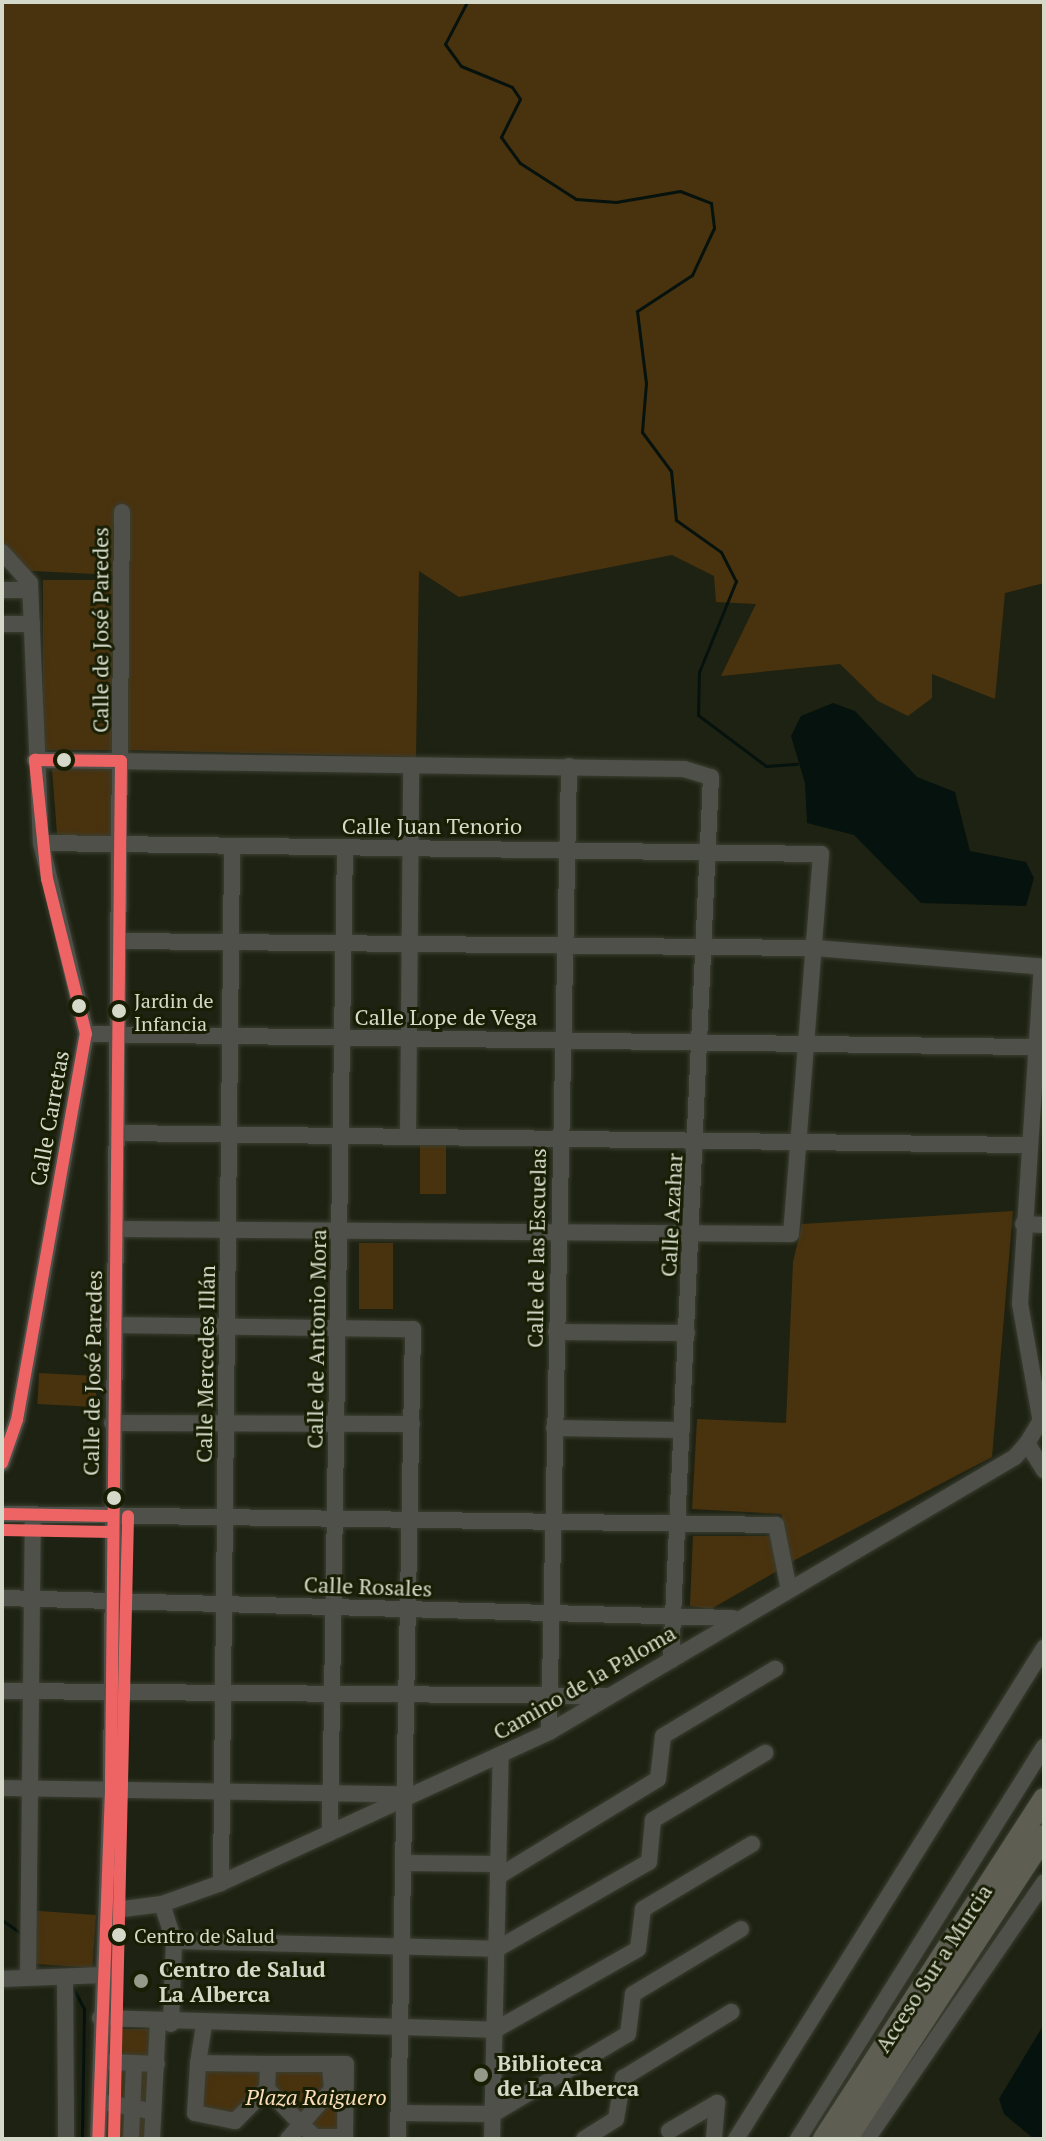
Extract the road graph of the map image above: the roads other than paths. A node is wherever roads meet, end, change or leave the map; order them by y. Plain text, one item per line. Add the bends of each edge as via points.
1 (122, 512) dead end
2 (2, 552) edge
3 (2, 590) edge
4 (30, 590) junction
5 (2, 624) edge
6 (32, 624) junction
7 (35, 760) junction
8 (121, 761) junction
9 (411, 765) junction
10 (569, 766) junction
11 (41, 843) junction
12 (120, 844) junction
13 (232, 846) junction
14 (345, 847) junction
15 (410, 848) junction
16 (569, 848) junction
17 (711, 853) junction
18 (119, 941) junction
19 (231, 942) junction
20 (344, 943) junction
21 (410, 944) junction
22 (563, 946) junction
23 (706, 947) junction
24 (814, 948) junction
25 (1043, 967) edge
26 (86, 1034) junction
27 (118, 1036) junction
28 (230, 1037) junction
29 (409, 1038) junction
30 (342, 1039) junction
31 (561, 1039) junction
32 (701, 1043) junction
33 (806, 1044) junction
34 (1032, 1047) junction
35 (1036, 1091) edge
36 (119, 1133) junction
37 (229, 1135) junction
38 (341, 1136) junction
39 (408, 1137) junction
40 (560, 1140) junction
41 (696, 1142) junction
42 (798, 1143) junction
43 (1026, 1145) junction
44 (1023, 1224) junction
45 (1044, 1225) edge
46 (118, 1229) junction
47 (228, 1230) junction
48 (339, 1232) junction
49 (558, 1233) junction
50 (692, 1236) junction
51 (114, 1325) junction
52 (227, 1326) junction
53 (338, 1328) junction
54 (556, 1332) junction
55 (687, 1333) junction
56 (1042, 1394) edge
57 (1042, 1416) edge
58 (112, 1423) junction
59 (226, 1423) junction
60 (336, 1424) junction
61 (412, 1424) junction
62 (554, 1428) junction
63 (682, 1430) junction
64 (1024, 1452) junction
65 (2, 1463) edge
66 (1044, 1470) edge
67 (2, 1514) edge
68 (33, 1516) junction
69 (112, 1516) junction
70 (225, 1518) junction
71 (335, 1520) junction
72 (411, 1521) junction
73 (553, 1523) junction
74 (677, 1525) junction
75 (788, 1585) junction
76 (2, 1598) edge
77 (36, 1598) junction
78 (111, 1601) junction
79 (224, 1604) junction
80 (334, 1607) junction
81 (410, 1609) junction
82 (551, 1613) junction
83 (673, 1613) junction
84 (733, 1618) junction
85 (1044, 1648) edge
86 (671, 1660) junction
87 (775, 1669) dead end
88 (2, 1691) edge
89 (34, 1692) junction
90 (111, 1692) junction
91 (223, 1693) junction
92 (332, 1694) junction
93 (409, 1694) junction
94 (549, 1695) junction
95 (608, 1696) junction
96 (549, 1732) junction
97 (1044, 1747) edge
98 (765, 1753) dead end
99 (501, 1755) junction
100 (1044, 1781) edge
101 (2, 1788) edge
102 (34, 1788) junction
103 (111, 1791) junction
104 (222, 1791) junction
105 (331, 1792) junction
106 (408, 1794) junction
107 (1044, 1799) edge
108 (330, 1831) junction
109 (1044, 1836) edge
110 (752, 1844) dead end
111 (406, 1863) junction
112 (498, 1870) junction
113 (1044, 1882) edge
114 (221, 1883) junction
115 (162, 1904) junction
116 (108, 1911) junction
117 (741, 1929) dead end
118 (174, 1941) junction
119 (403, 1945) junction
120 (497, 1949) junction
121 (931, 1969) junction
122 (101, 1975) junction
123 (28, 1977) junction
124 (65, 1977) junction
125 (2, 1979) edge
126 (731, 2012) dead end
127 (102, 2018) junction
128 (165, 2022) junction
129 (204, 2025) junction
130 (401, 2028) junction
131 (495, 2030) junction
132 (110, 2062) junction
133 (134, 2063) junction
134 (198, 2063) junction
135 (157, 2064) junction
136 (268, 2064) junction
137 (330, 2064) junction
138 (267, 2089) junction
139 (102, 2102) junction
140 (134, 2110) junction
141 (154, 2111) junction
142 (399, 2113) junction
143 (493, 2114) junction
144 (302, 2125) junction
145 (669, 2131) dead end
146 (314, 2138) edge
147 (66, 2139) edge
148 (98, 2139) edge
149 (106, 2139) edge
150 (131, 2139) edge
151 (152, 2139) edge
152 (288, 2139) edge
153 (398, 2139) edge
154 (492, 2139) edge
155 (584, 2139) edge
156 (714, 2139) edge
157 (736, 2139) edge
158 (798, 2139) edge
159 (824, 2139) edge
160 (846, 2139) edge
161 (867, 2139) edge

1 - 8 street, Calle de José Paredes
2 - 4 street
3 - 4 street
4 - 6 street, Calle Carretas
5 - 6 street
6 - 7 street, Calle Carretas
7 - 8 street
7 - 11 street, Calle Carretas
8 - 9 street
8 - 12 street, Calle de José Paredes
9 - 10 street
9 - 15 street
10 - 16 street, Calle de las Escuelas
10 - 17 street, Calle Azahar via 708,773
11 - 12 street, Calle Juan Tenorio
11 - 26 street, Calle Carretas
12 - 13 street, Calle Juan Tenorio
12 - 18 street, Calle de José Paredes
13 - 14 street, Calle Juan Tenorio
13 - 19 street, Calle Mercedes Illán
14 - 15 street, Calle Juan Tenorio
14 - 20 street, Calle de Antonio Mora
15 - 16 street, Calle Juan Tenorio
15 - 21 street
16 - 17 street, Calle Juan Tenorio
16 - 22 street, Calle de las Escuelas
17 - 23 street, Calle Azahar
17 - 24 street, Calle Juan Tenorio via 821,854
18 - 19 street
18 - 27 street, Calle de José Paredes
19 - 20 street
19 - 28 street, Calle Mercedes Illán
20 - 21 street
20 - 30 street, Calle de Antonio Mora
21 - 22 street
21 - 29 street
22 - 23 street
22 - 31 street, Calle de las Escuelas
23 - 24 street
23 - 32 street, Calle Azahar
24 - 25 street
24 - 33 street
25 - 34 street
26 - 27 street, Calle Lope de Vega
26 - 65 street, Calle Carretas via 17,1420
27 - 28 street, Calle Lope de Vega
27 - 36 street, Calle de José Paredes
28 - 30 street, Calle Lope de Vega
28 - 37 street, Calle Mercedes Illán
29 - 30 street, Calle Lope de Vega
29 - 31 street, Calle Lope de Vega
29 - 39 street
30 - 38 street, Calle de Antonio Mora
31 - 32 street, Calle Lope de Vega
31 - 40 street, Calle de las Escuelas
32 - 33 street, Calle Lope de Vega
32 - 41 street, Calle Azahar
33 - 34 street, Calle Lope de Vega
33 - 42 street
34 - 35 street
35 - 43 street
36 - 37 street
36 - 46 street, Calle de José Paredes
37 - 38 street
37 - 47 street, Calle Mercedes Illán
38 - 39 street
38 - 48 street, Calle de Antonio Mora
39 - 40 street
40 - 41 street
40 - 49 street, Calle de las Escuelas
41 - 42 street
41 - 50 street, Calle Azahar
42 - 43 street
42 - 50 street via 791,1234
43 - 44 street
44 - 45 street
44 - 56 street via 1020,1304
46 - 47 street
46 - 51 street, Calle de José Paredes
47 - 48 street
47 - 52 street, Calle Mercedes Illán
48 - 49 street
48 - 53 street, Calle de Antonio Mora
49 - 50 street
49 - 54 street, Calle de las Escuelas
50 - 55 street, Calle Azahar
51 - 52 street
51 - 58 street, Calle de José Paredes
52 - 53 street
52 - 59 street, Calle Mercedes Illán
53 - 60 street, Calle de Antonio Mora
53 - 61 street via 413,1329
54 - 55 street
54 - 62 street, Calle de las Escuelas
55 - 63 street, Calle Azahar
56 - 57 street
57 - 64 street
58 - 59 street
58 - 69 street, Calle de José Paredes
59 - 60 street
59 - 70 street, Calle Mercedes Illán
60 - 61 street
60 - 71 street, Calle de Antonio Mora
61 - 72 street
62 - 63 street
62 - 73 street, Calle de las Escuelas
63 - 74 street, Calle Azahar
64 - 66 street
64 - 75 street, Camino de la Paloma
67 - 68 street
68 - 69 street
68 - 77 street
69 - 70 street
69 - 78 street, Calle de José Paredes
70 - 71 street
70 - 79 street, Calle Mercedes Illán
71 - 72 street
71 - 80 street, Calle de Antonio Mora
72 - 73 street
72 - 81 street
73 - 74 street
73 - 82 street, Calle de las Escuelas
74 - 75 street via 776,1525
74 - 83 street, Calle Azahar
75 - 84 street, Camino de la Paloma
76 - 77 street, Calle Rosales
77 - 78 street, Calle Rosales
77 - 89 street
78 - 79 street, Calle Rosales
78 - 90 street, Calle de José Paredes
79 - 80 street, Calle Rosales
79 - 91 street, Calle Mercedes Illán
80 - 81 street, Calle Rosales
80 - 92 street, Calle de Antonio Mora
81 - 82 street, Calle Rosales
81 - 93 street
82 - 83 street, Calle Rosales
82 - 94 street, Calle de las Escuelas
83 - 84 street, Calle Rosales
83 - 86 street, Calle Azahar
84 - 86 street, Camino de la Paloma
85 - 157 street
86 - 95 street, Camino de la Paloma
87 - 112 street via 663,1736 658,1779
88 - 89 street
89 - 90 street
89 - 102 street
90 - 91 street
90 - 103 street, Calle de José Paredes
91 - 92 street
91 - 104 street, Calle Mercedes Illán
92 - 93 street
92 - 105 street, Calle de Antonio Mora
93 - 94 street
93 - 106 street
94 - 95 street
94 - 96 street, Calle de las Escuelas
95 - 96 street, Camino de la Paloma
96 - 99 street, Camino de la Paloma
97 - 158 street
98 - 120 street via 653,1820 649,1862
99 - 106 street, Camino de la Paloma
99 - 112 street
100 - 121 highway
101 - 102 street
102 - 103 street
102 - 123 street
103 - 104 street
103 - 116 street, Calle de José Paredes
104 - 105 street
104 - 114 street, Calle Mercedes Illán
105 - 106 street
105 - 108 street, Calle de Antonio Mora
106 - 108 street, Camino de la Paloma
106 - 111 street
107 - 121 highway, Acceso Sur a Murcia
108 - 114 street, Camino de la Paloma
109 - 160 highway, Acceso Sur a Murcia
110 - 131 street via 643,1909 638,1949
111 - 112 street
111 - 119 street
112 - 120 street
113 - 161 street
114 - 115 street, Camino de la Paloma
115 - 116 street, Camino de la Paloma
115 - 118 street
116 - 122 street, Calle de José Paredes
117 - 143 street via 633,1994 628,2034
118 - 119 street
118 - 128 street
119 - 120 street
119 - 130 street
120 - 131 street
121 - 159 highway, Acceso Sur a Murcia
122 - 124 street
122 - 127 street, Calle de José Paredes
123 - 124 street
123 - 125 street
124 - 147 street
126 - 155 street via 623,2078 616,2119
127 - 128 street
127 - 132 street
127 - 148 street, Calle de José Paredes
128 - 129 street
128 - 135 street
129 - 130 street
129 - 134 street
130 - 131 street
130 - 142 street
131 - 143 street
132 - 133 street
132 - 139 street
133 - 135 street
133 - 140 street
134 - 136 street
134 - 138 street via 195,2113 235,2121
135 - 141 street
136 - 137 street
136 - 138 street
137 - 144 street via 332,2089
137 - 146 street via 346,2064 345,2137
138 - 144 street
139 - 140 street
139 - 149 street
140 - 141 street
140 - 150 street
141 - 151 street
142 - 143 street
142 - 153 street
143 - 154 street
144 - 146 street
144 - 152 street
145 - 156 street via 717,2103

